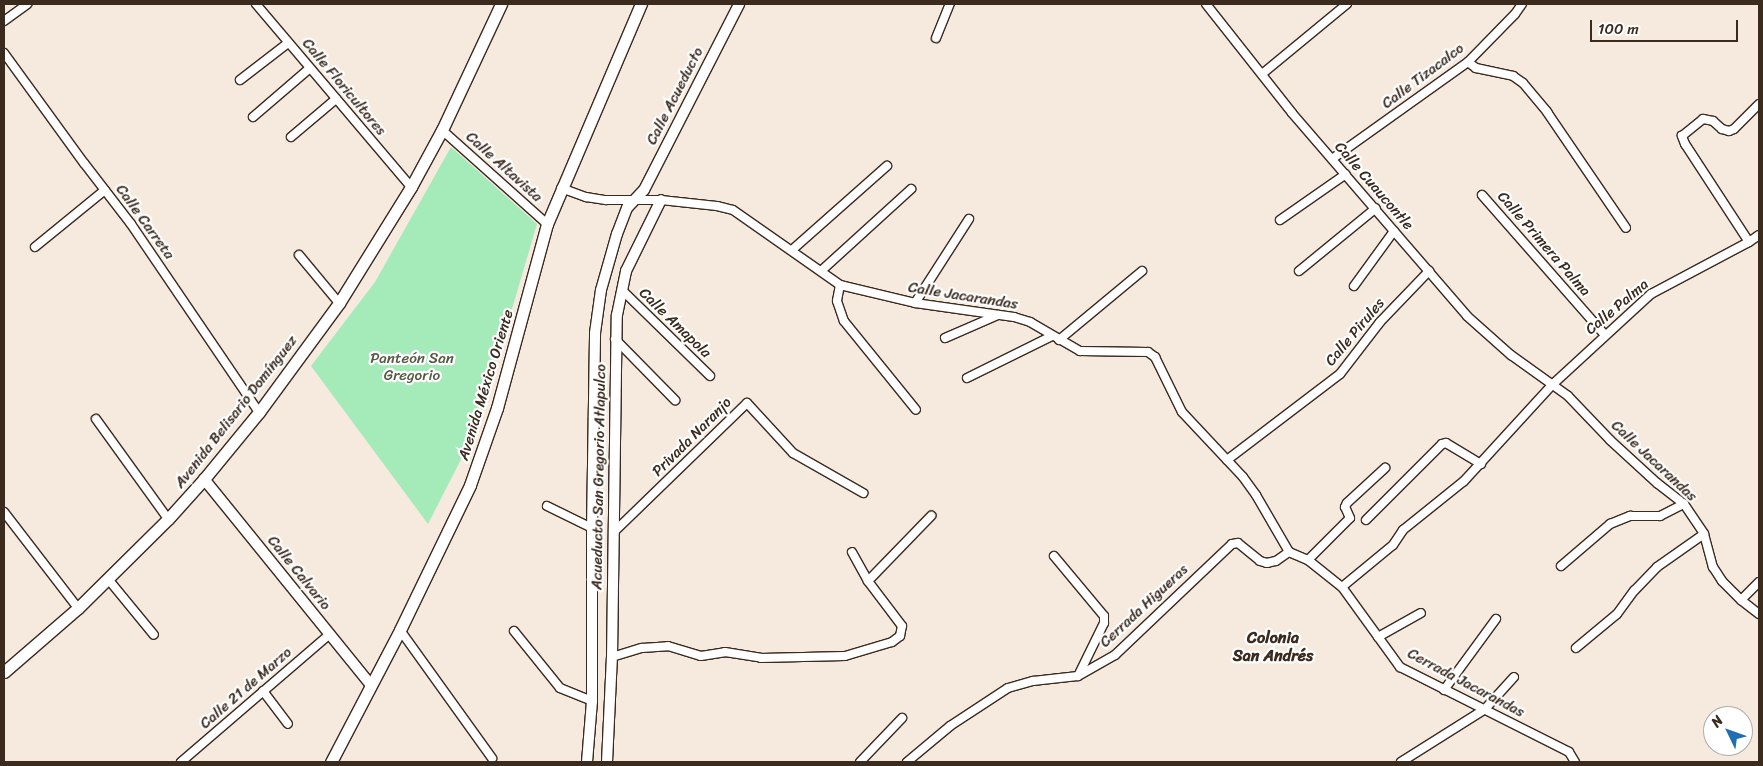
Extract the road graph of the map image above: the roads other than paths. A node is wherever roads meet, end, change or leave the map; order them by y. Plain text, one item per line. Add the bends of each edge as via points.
1 (27, 4) edge
2 (256, 4) edge
3 (501, 4) edge
4 (641, 4) edge
5 (740, 4) edge
6 (950, 4) edge
7 (1206, 4) edge
8 (1347, 4) edge
9 (1522, 4) edge
10 (4, 21) edge
11 (936, 38) dead end
12 (288, 43) junction
13 (4, 53) edge
14 (1468, 62) junction
15 (310, 68) junction
16 (1262, 74) junction
17 (240, 80) dead end
18 (336, 99) junction
19 (1759, 104) edge
20 (253, 117) dead end
21 (442, 130) junction
22 (291, 137) dead end
23 (1332, 159) junction
24 (886, 166) dead end
25 (1346, 174) junction
26 (411, 187) junction
27 (561, 188) junction
28 (911, 188) dead end
29 (105, 190) junction
30 (1482, 195) dead end
31 (661, 200) junction
32 (635, 201) junction
33 (1376, 208) junction
34 (968, 220) dead end
35 (1280, 220) dead end
36 (547, 224) junction
37 (1626, 228) dead end
38 (1394, 231) junction
39 (1759, 234) edge
40 (1749, 242) junction
41 (35, 247) dead end
42 (792, 250) junction
43 (299, 256) dead end
44 (821, 271) junction
45 (1142, 271) dead end
46 (1298, 271) dead end
47 (1429, 272) junction
48 (840, 285) junction
49 (1354, 286) dead end
50 (622, 290) junction
51 (339, 303) junction
52 (915, 304) junction
53 (1000, 314) junction
54 (1605, 335) junction
55 (945, 338) dead end
56 (1055, 338) junction
57 (616, 339) junction
58 (1536, 372) joint
59 (710, 376) dead end
60 (967, 378) dead end
61 (1552, 384) junction
62 (676, 400) dead end
63 (916, 410) dead end
64 (259, 412) junction
65 (96, 419) dead end
66 (1227, 460) junction
67 (1481, 464) junction
68 (1385, 468) dead end
69 (204, 479) junction
70 (863, 493) dead end
71 (1684, 504) junction
72 (547, 506) dead end
73 (4, 512) edge
74 (931, 516) dead end
75 (168, 519) junction
76 (1366, 520) dead end
77 (592, 528) junction
78 (615, 531) junction
79 (1704, 534) junction
80 (852, 552) dead end
81 (1288, 552) junction
82 (1054, 556) dead end
83 (1308, 560) junction
84 (1561, 566) dead end
85 (108, 579) junction
86 (868, 581) junction
87 (1759, 582) edge
88 (1342, 587) junction
89 (1741, 600) junction
90 (78, 608) junction
91 (1421, 613) dead end
92 (1759, 614) edge
93 (1496, 620) dead end
94 (400, 630) junction
95 (514, 631) dead end
96 (330, 634) junction
97 (154, 635) dead end
98 (1378, 637) junction
99 (1576, 648) dead end
100 (612, 657) junction
101 (4, 672) edge
102 (1078, 676) junction
103 (1514, 677) dead end
104 (371, 685) junction
105 (1444, 690) junction
106 (263, 691) junction
107 (592, 701) junction
108 (1485, 709) junction
109 (902, 718) dead end
110 (288, 724) dead end
111 (492, 758) dead end
112 (181, 762) edge
113 (331, 762) edge
114 (587, 762) edge
115 (607, 762) edge
116 (860, 762) edge
117 (907, 762) edge
118 (1401, 762) edge
119 (1575, 762) edge

1 - 10 street
2 - 12 street, Calle Floricultores
3 - 21 main road, Avenida Belisario Domínguez
4 - 27 main road, Avenida México Oriente
5 - 32 street, Calle Acueducto via 644,190
6 - 11 street
7 - 16 street, Calle Cuaucontle
8 - 16 street
9 - 14 street, Calle Tizacalco
12 - 15 street, Calle Floricultores
12 - 17 street
13 - 29 street, Calle Carreta
14 - 23 street, Calle Tizacalco
14 - 37 street via 1476,68 1513,76 1523,83 1547,112
15 - 18 street, Calle Floricultores
15 - 20 street
16 - 23 street, Calle Cuaucontle
18 - 22 street
18 - 26 street, Calle Floricultores
19 - 40 street via 1734,129 1722,129 1713,121 1703,119 1682,136
21 - 26 main road, Avenida Belisario Domínguez
21 - 36 street, Calle Altavista
23 - 25 street, Calle Cuaucontle
24 - 42 street
25 - 33 street, Calle Cuaucontle
25 - 35 street
26 - 51 main road, Avenida Belisario Domínguez
27 - 32 street, Calle Altavista via 586,197
27 - 36 main road, Avenida México Oriente
28 - 44 street
29 - 41 street
29 - 64 street, Calle Carreta
30 - 54 street, Calle Primera Palma
31 - 32 street, Calle Altavista
31 - 42 street, Calle Jacarandas via 733,210
31 - 50 street, Acueducto San Gregorio Atlapulco via 632,256
32 - 77 street, Acueducto San Gregorio Atlapulco via 627,208 617,234 605,271 598,312
33 - 38 street, Calle Cuaucontle
33 - 46 street
34 - 52 street
36 - 94 main road, Avenida México Oriente via 486,446
38 - 47 street, Calle Cuaucontle
38 - 49 street
39 - 40 street, Calle Palma
40 - 54 street, Calle Palma via 1651,294
42 - 44 street, Calle Jacarandas
43 - 51 street
44 - 48 street, Calle Jacarandas
45 - 56 street
47 - 58 street, Calle Cuaucontle via 1490,339
47 - 66 street, Calle Pirules via 1380,322 1340,374
48 - 52 street, Calle Jacarandas
48 - 63 street via 837,301 844,320
50 - 57 street, Acueducto San Gregorio Atlapulco
50 - 59 street, Calle Amapola
51 - 64 main road, Avenida Belisario Domínguez
52 - 53 street, Calle Jacarandas
53 - 55 street
53 - 56 street, Calle Jacarandas via 1030,322
54 - 61 street, Calle Palma
56 - 60 street
56 - 66 street, Calle Jacarandas via 1080,351 1148,352 1155,357 1182,412
57 - 62 street
57 - 78 street, Acueducto San Gregorio Atlapulco
58 - 61 street, Calle Jacarandas
61 - 67 street, Calle Palma
61 - 71 street, Calle Jacarandas via 1568,396 1616,446
64 - 69 main road, Avenida Belisario Domínguez
65 - 75 street
66 - 81 street, Calle Jacarandas via 1256,495
67 - 76 street via 1446,443 1442,444
67 - 88 street, Calle Palma via 1443,500 1403,530 1393,546
68 - 83 street via 1347,503 1345,507 1350,518
69 - 75 main road, Avenida Belisario Domínguez
69 - 96 street, Calle Calvario
70 - 78 street, Privada Naranjo via 793,453 747,403
71 - 79 street, Calle Jacarandas
71 - 84 street via 1660,516 1630,516 1610,524
72 - 77 street
73 - 90 street
74 - 86 street
75 - 85 main road, Avenida Belisario Domínguez
77 - 107 street, Acueducto San Gregorio Atlapulco
78 - 100 street, Acueducto San Gregorio Atlapulco
79 - 89 street, Calle Jacarandas via 1713,567
79 - 99 street via 1658,567 1617,614
80 - 86 street
81 - 83 street
81 - 102 street, Cerrada Higueras via 1267,563 1238,543 1232,544 1115,655
82 - 102 street via 1104,616 1104,623
83 - 88 street
85 - 90 main road, Avenida Belisario Domínguez
85 - 97 street
86 - 100 street via 902,626 902,632 892,642 858,653 768,658 725,652 702,656 668,646 642,648
87 - 89 street
88 - 98 street, Cerrada Jacarandas
89 - 92 street, Calle Jacarandas
90 - 101 main road, Avenida Belisario Domínguez
91 - 98 street
93 - 105 street
94 - 104 main road, Avenida México Oriente
94 - 111 street
95 - 107 street via 560,688
96 - 104 street, Calle Calvario
96 - 106 street, Calle 21 de Marzo
98 - 105 street, Cerrada Jacarandas via 1400,667
100 - 115 street, Acueducto San Gregorio Atlapulco
102 - 117 street, Cerrada Higueras via 1034,681 1008,688 950,726
103 - 108 street
104 - 113 main road, Avenida México Oriente
105 - 108 street, Cerrada Jacarandas
106 - 110 street
106 - 112 street, Calle 21 de Marzo
107 - 114 street, Acueducto San Gregorio Atlapulco
108 - 118 street
108 - 119 street, Cerrada Jacarandas via 1569,752
109 - 116 street

